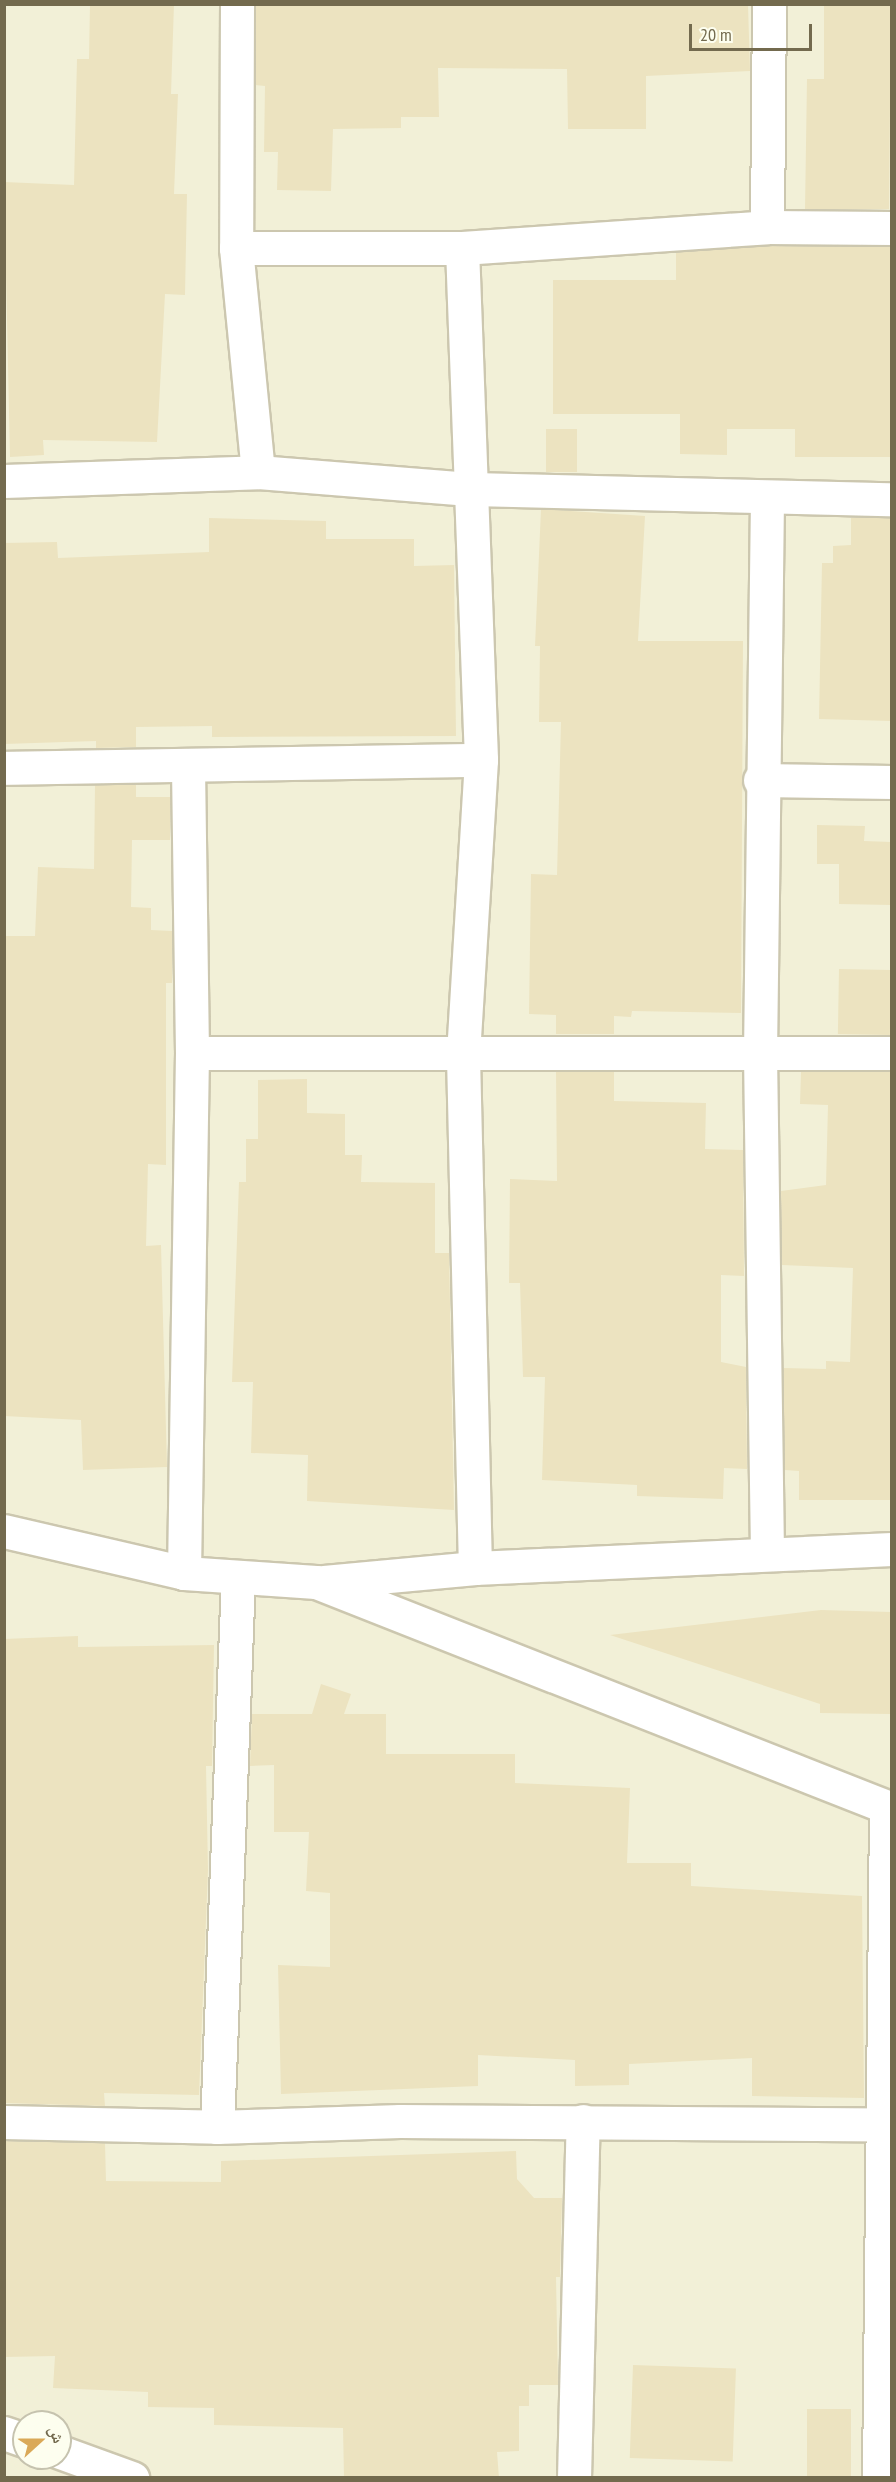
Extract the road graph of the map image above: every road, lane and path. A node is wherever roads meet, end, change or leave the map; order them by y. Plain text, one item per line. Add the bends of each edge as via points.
1 (237, 4) edge
2 (769, 4) edge
3 (767, 227) junction
4 (891, 228) edge
5 (236, 248) junction
6 (462, 248) junction
7 (258, 472) junction
8 (4, 481) edge
9 (469, 489) junction
10 (767, 498) junction
11 (891, 499) edge
12 (481, 760) junction
13 (188, 766) junction
14 (4, 768) edge
15 (760, 780) junction
16 (891, 782) edge
17 (192, 1053) junction
18 (760, 1053) junction
19 (891, 1053) edge
20 (463, 1056) junction
21 (4, 1531) edge
22 (891, 1549) edge
23 (767, 1554) junction
24 (475, 1568) junction
25 (184, 1573) junction
26 (238, 1577) junction
27 (316, 1582) junction
28 (889, 1808) edge
29 (583, 2121) junction
30 (4, 2122) edge
31 (885, 2124) junction
32 (217, 2127) junction
33 (72, 2456) edge
34 (132, 2478) edge
35 (574, 2478) edge
36 (879, 2478) edge

1 - 5 street
2 - 3 street
3 - 4 street
3 - 6 street
5 - 6 street
5 - 7 street
6 - 9 street
7 - 8 street
7 - 9 street
9 - 10 street
9 - 12 street
10 - 11 street
10 - 15 street
12 - 13 street
12 - 20 street
13 - 14 street
13 - 17 street
15 - 16 street
15 - 18 street
17 - 20 street
17 - 25 street
18 - 19 street
18 - 20 street
18 - 23 street
20 - 24 street
21 - 25 street
22 - 23 street
23 - 24 street
24 - 27 street
25 - 26 street
26 - 27 street
26 - 32 street
27 - 28 street
28 - 31 street
29 - 31 street
29 - 32 street
29 - 35 street
30 - 32 street
31 - 36 street via 877,2307
33 - 34 street

